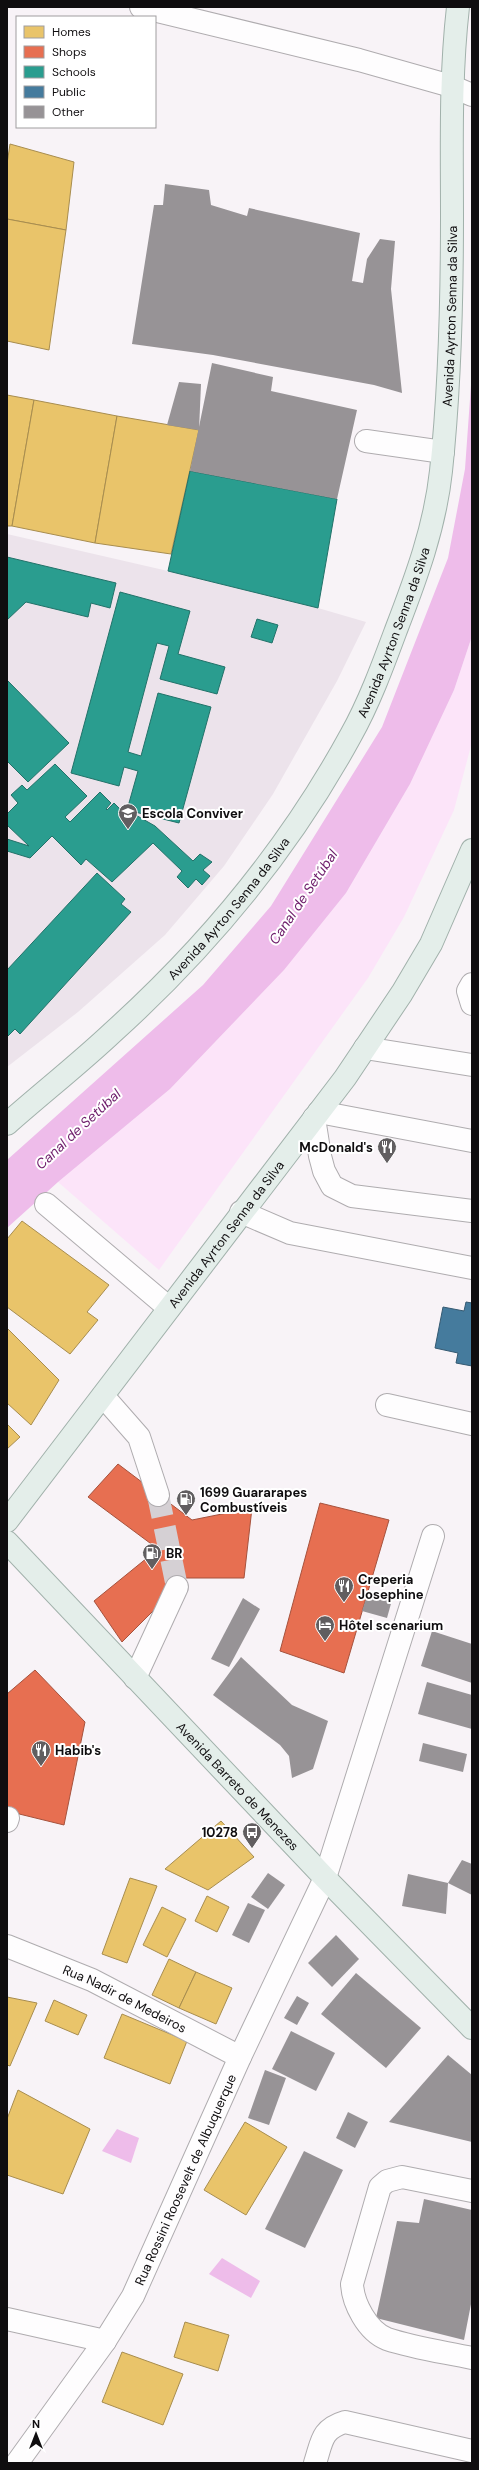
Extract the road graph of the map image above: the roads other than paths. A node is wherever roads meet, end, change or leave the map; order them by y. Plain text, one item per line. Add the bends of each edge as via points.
1 (141, 7) edge
2 (458, 7) edge
3 (451, 86) junction
4 (472, 95) edge
5 (366, 441) dead end
6 (443, 452) junction
7 (472, 850) edge
8 (472, 984) edge
9 (472, 1004) edge
10 (365, 1048) junction
11 (472, 1065) edge
12 (316, 1115) junction
13 (7, 1124) edge
14 (472, 1141) edge
15 (46, 1204) dead end
16 (472, 1211) edge
17 (241, 1212) junction
18 (472, 1268) edge
19 (169, 1308) junction
20 (103, 1396) junction
21 (387, 1405) dead end
22 (472, 1424) edge
23 (158, 1495) tunnel mouth
24 (7, 1521) edge
25 (433, 1536) dead end
26 (7, 1542) edge
27 (177, 1587) tunnel mouth
28 (135, 1678) junction
29 (325, 1878) junction
30 (7, 1946) edge
31 (472, 2028) edge
32 (240, 2057) junction
33 (472, 2191) edge
34 (7, 2319) edge
35 (105, 2341) junction
36 (472, 2358) edge
37 (472, 2451) edge
38 (17, 2463) edge
39 (315, 2463) edge

1 - 3 street via 359,60
2 - 3 main road, Avenida Ayrton Senna da Silva
3 - 4 street
3 - 6 main road, Avenida Ayrton Senna da Silva via 452,219 449,356
5 - 6 street
6 - 13 main road, Avenida Ayrton Senna da Silva via 432,526 422,561 395,632 352,733 306,810 256,881 196,950 115,1031
7 - 10 main road, Avenida Ayrton Senna da Silva via 431,944
8 - 9 street via 468,991
10 - 11 street
10 - 12 main road, Avenida Ayrton Senna da Silva
12 - 14 street
12 - 16 street via 320,1156 332,1186 352,1196
12 - 17 main road, Avenida Ayrton Senna da Silva
15 - 19 street
17 - 18 street via 290,1233
17 - 19 main road, Avenida Ayrton Senna da Silva
19 - 20 main road, Avenida Ayrton Senna da Silva
20 - 23 street via 139,1437
20 - 24 main road, Avenida Ayrton Senna da Silva
21 - 22 street
25 - 29 street, Rua Rossini Roosevelt de Albuquerque
26 - 28 main road, Avenida Barreto de Menezes
27 - 28 street
28 - 29 main road, Avenida Barreto de Menezes
29 - 31 main road, Avenida Barreto de Menezes
29 - 32 street, Rua Rossini Roosevelt de Albuquerque
30 - 32 street, Rua Nadir de Medeiros via 92,1980
32 - 35 street, Rua Rossini Roosevelt de Albuquerque via 133,2296
33 - 36 street via 402,2177 387,2181 380,2187 352,2284 353,2297 359,2310 386,2338
34 - 35 street
35 - 38 street, Rua Rossini Roosevelt de Albuquerque
37 - 39 street via 345,2422 332,2425 326,2432

